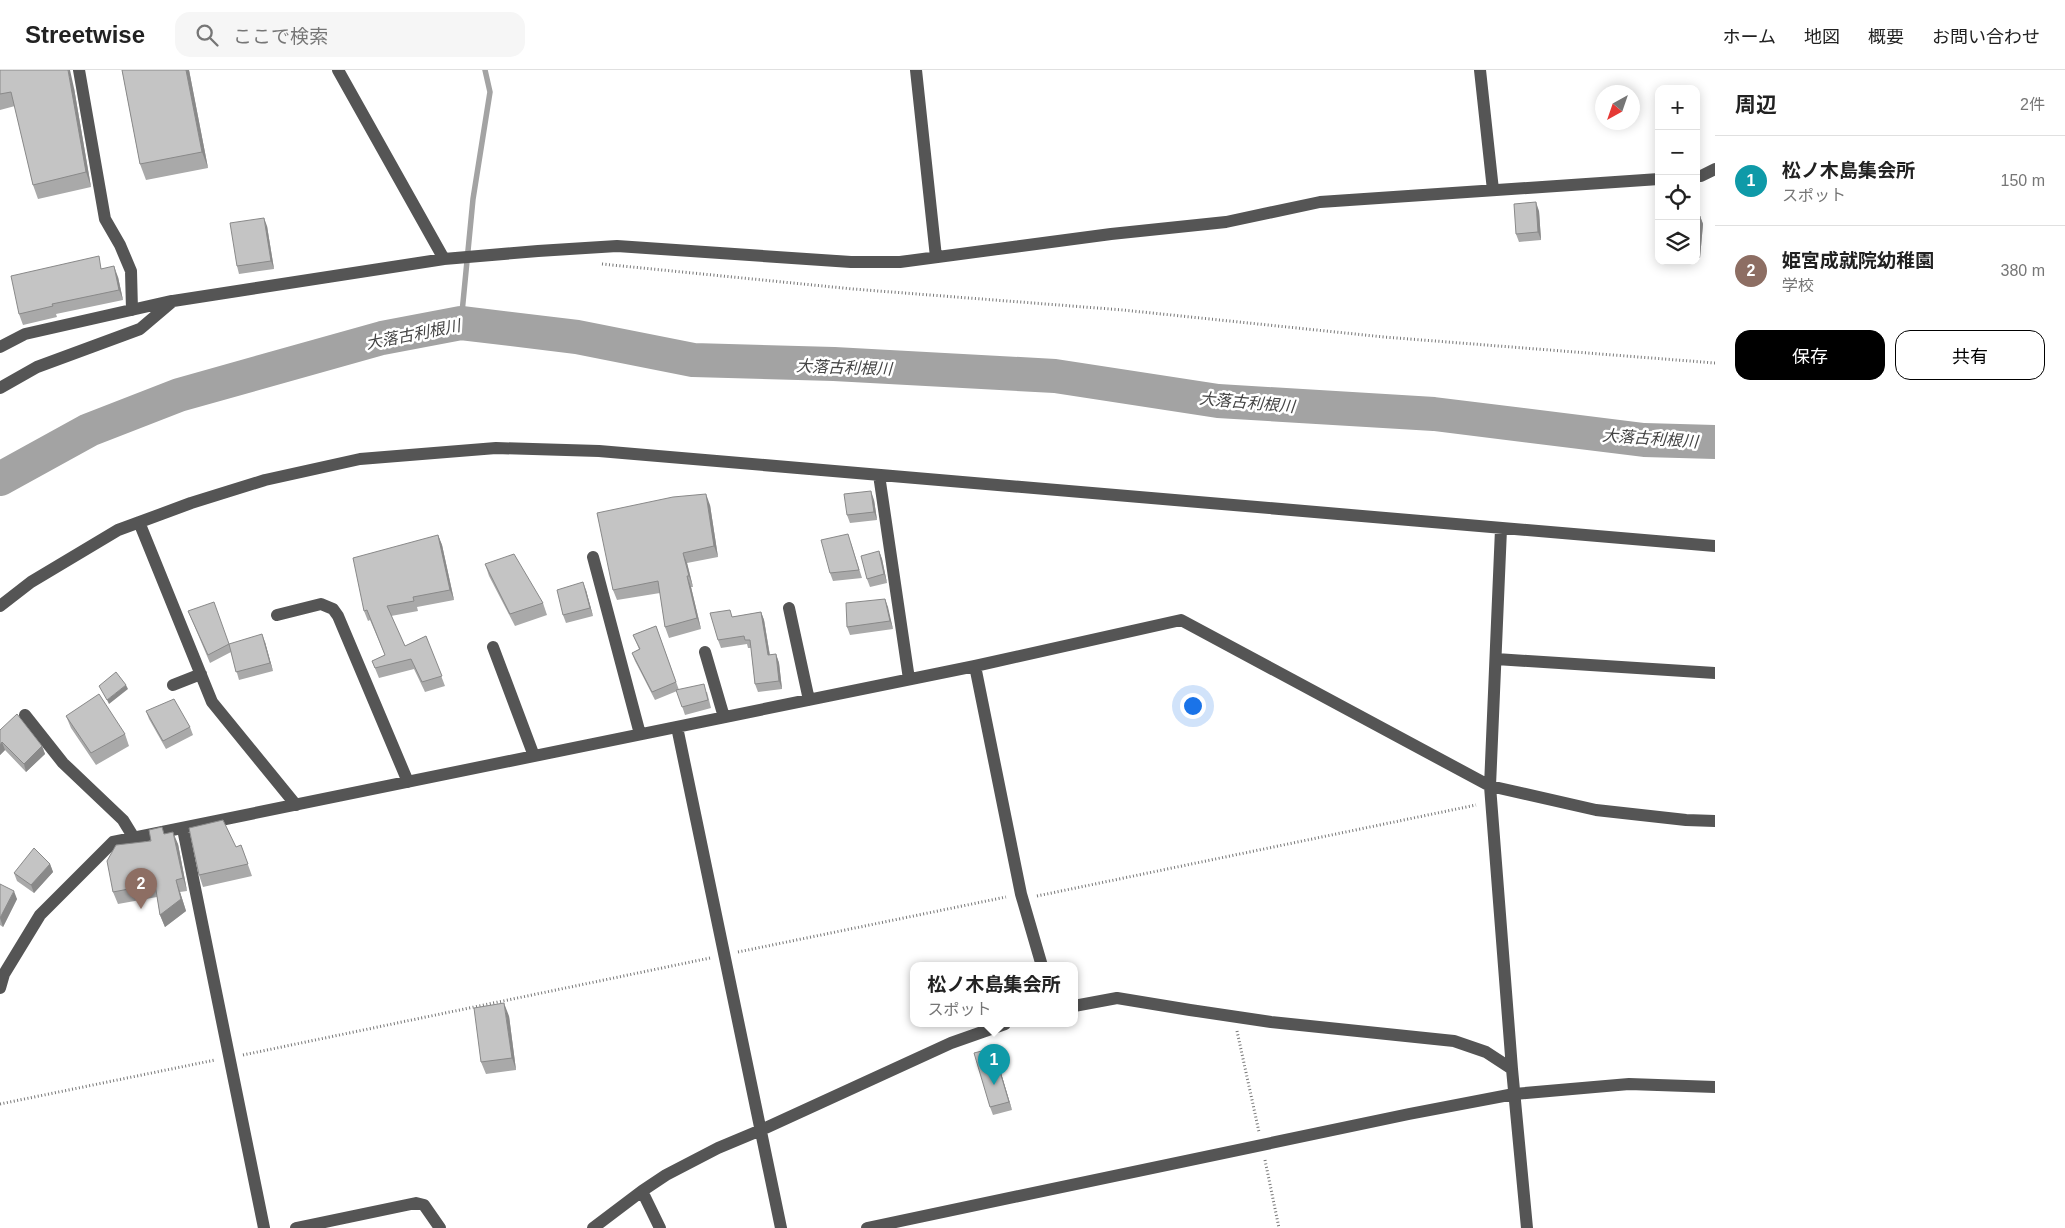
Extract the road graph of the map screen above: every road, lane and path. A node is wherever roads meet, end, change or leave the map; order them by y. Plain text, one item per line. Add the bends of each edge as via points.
1 (79, 70) edge
2 (338, 70) edge
3 (916, 70) edge
4 (1480, 70) edge
5 (1715, 169) edge
6 (1700, 176) edge
7 (1655, 179) edge
8 (1493, 190) junction
9 (936, 257) junction
10 (444, 259) junction
11 (595, 263) dead end
12 (173, 301) junction
13 (132, 310) junction
14 (0, 347) edge
15 (1715, 363) edge
16 (0, 388) edge
17 (880, 475) junction
18 (139, 522) junction
19 (1501, 529) junction
20 (1715, 546) edge
21 (593, 556) dead end
22 (0, 606) edge
23 (788, 608) dead end
24 (277, 616) dead end
25 (493, 647) dead end
26 (705, 652) dead end
27 (1496, 659) junction
28 (975, 666) junction
29 (1715, 673) edge
30 (201, 674) junction
31 (909, 679) junction
32 (173, 685) dead end
33 (809, 700) junction
34 (25, 716) dead end
35 (724, 717) junction
36 (677, 726) junction
37 (640, 734) junction
38 (534, 756) junction
39 (408, 782) junction
40 (1490, 786) junction
41 (1491, 801) junction
42 (296, 806) junction
43 (1715, 821) edge
44 (184, 829) junction
45 (134, 838) junction
46 (1022, 896) junction
47 (724, 955) junction
48 (1041, 962) edge
49 (0, 988) edge
50 (1078, 1005) edge
51 (1234, 1016) junction
52 (995, 1027) edge
53 (230, 1058) junction
54 (1512, 1068) junction
55 (1715, 1086) edge
56 (1514, 1094) junction
57 (0, 1104) edge
58 (761, 1130) junction
59 (1261, 1145) junction
60 (642, 1191) junction
61 (264, 1228) edge
62 (296, 1228) edge
63 (440, 1228) edge
64 (593, 1228) edge
65 (660, 1228) edge
66 (781, 1228) edge
67 (867, 1228) edge
68 (1279, 1228) edge
69 (1526, 1228) edge

1 - 13 street via 106,219 131,272
2 - 10 street
3 - 9 street
4 - 8 street
5 - 6 street
7 - 8 street
8 - 9 street via 1320,202 1226,222
9 - 10 street via 900,262 851,262 617,246
10 - 12 street
11 - 15 path via 1384,337
12 - 13 street
12 - 16 street via 140,329 37,367
13 - 14 street via 25,334
17 - 18 street via 599,451 496,448 360,460 265,480
17 - 19 street
17 - 31 street
18 - 22 street via 118,530 31,582
18 - 30 street
19 - 20 street
19 - 27 street
21 - 37 street
23 - 33 street
24 - 39 street via 321,604 333,609
25 - 38 street
26 - 35 street
27 - 29 street
27 - 40 street
28 - 31 street
28 - 40 street via 1181,620
28 - 46 street
30 - 32 street
30 - 42 street via 212,702
31 - 33 street
33 - 35 street
34 - 45 street via 63,763 122,820
35 - 36 street
36 - 37 street
36 - 47 street
37 - 38 street
38 - 39 street
39 - 42 street
40 - 41 street
40 - 43 street via 1596,810
41 - 46 path
41 - 54 street
42 - 44 street
44 - 45 street
44 - 53 street
45 - 49 street via 112,842 40,915 4,974
46 - 47 path
46 - 48 street
47 - 53 path
47 - 58 street
50 - 51 street via 1117,998
51 - 54 street via 1454,1041 1486,1052
51 - 59 path
52 - 58 street via 951,1042
53 - 57 path
53 - 61 street
54 - 56 street
55 - 56 street via 1629,1084
56 - 59 street
56 - 69 street
58 - 60 street via 718,1148
58 - 66 street
59 - 67 street
59 - 68 path
60 - 64 street
60 - 65 street
62 - 63 street via 416,1203 424,1205

